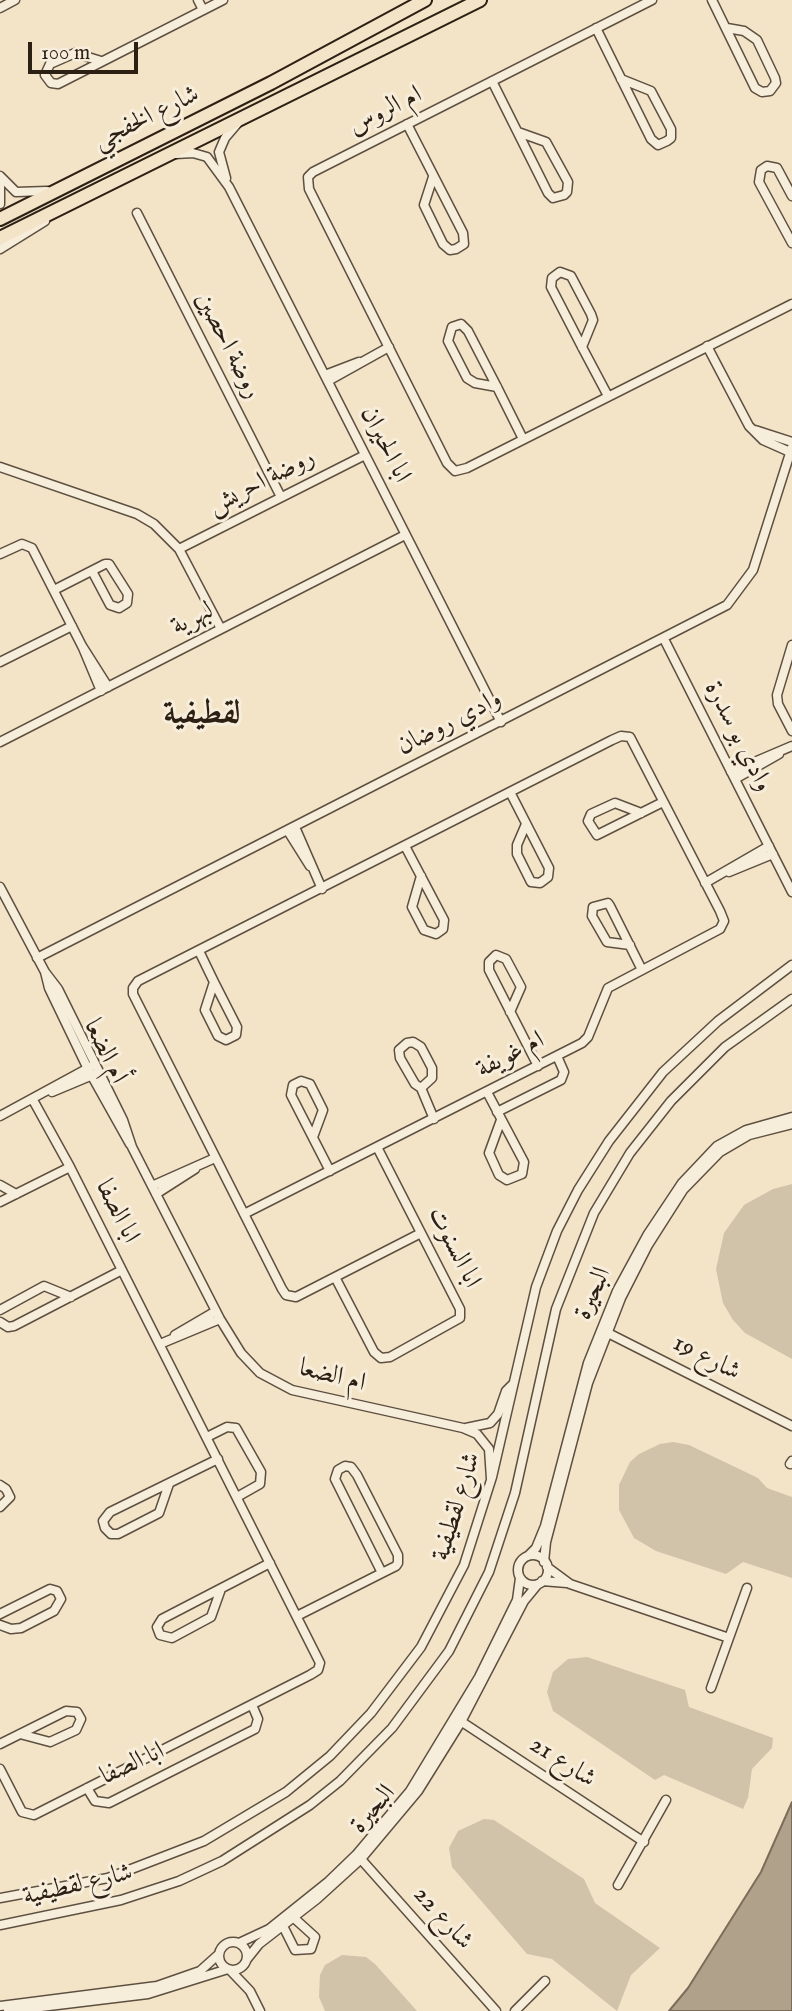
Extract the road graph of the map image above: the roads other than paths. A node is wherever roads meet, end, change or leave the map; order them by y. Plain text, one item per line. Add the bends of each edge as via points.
1 (15, 0) edge
2 (198, 0) edge
3 (223, 0) edge
4 (412, 0) edge
5 (425, 0) edge
6 (480, 0) edge
7 (652, 0) edge
8 (712, 0) edge
9 (0, 8) edge
10 (203, 10) junction
11 (399, 13) junction
12 (727, 28) junction
13 (596, 29) junction
14 (101, 61) junction
15 (621, 79) junction
16 (492, 81) junction
17 (247, 116) junction
18 (407, 124) junction
19 (518, 132) junction
20 (162, 157) junction
21 (0, 176) edge
22 (433, 177) junction
23 (0, 185) edge
24 (229, 187) junction
25 (60, 188) junction
26 (792, 196) edge
27 (0, 204) edge
28 (68, 204) junction
29 (137, 213) dead end
30 (0, 219) edge
31 (0, 238) edge
32 (792, 241) edge
33 (0, 249) edge
34 (792, 304) edge
35 (389, 346) junction
36 (707, 346) junction
37 (582, 347) junction
38 (326, 378) junction
39 (497, 387) junction
40 (608, 396) junction
41 (523, 439) junction
42 (791, 447) edge
43 (365, 454) junction
44 (0, 467) edge
45 (281, 497) junction
46 (405, 535) junction
47 (179, 549) junction
48 (0, 554) edge
49 (92, 571) junction
50 (54, 590) junction
51 (72, 626) junction
52 (221, 629) junction
53 (664, 639) junction
54 (792, 645) edge
55 (0, 662) edge
56 (104, 689) junction
57 (501, 722) junction
58 (792, 731) edge
59 (0, 742) edge
60 (792, 746) edge
61 (733, 776) junction
62 (510, 792) junction
63 (663, 802) junction
64 (641, 813) junction
65 (526, 824) junction
66 (291, 829) junction
67 (405, 846) junction
68 (771, 850) junction
69 (421, 876) junction
70 (705, 883) junction
71 (0, 887) edge
72 (322, 889) junction
73 (792, 892) edge
74 (629, 945) junction
75 (199, 951) junction
76 (37, 958) junction
77 (792, 965) edge
78 (642, 970) junction
79 (214, 982) junction
80 (792, 999) edge
81 (510, 1012) junction
82 (557, 1056) junction
83 (538, 1066) junction
84 (93, 1070) junction
85 (421, 1088) junction
86 (487, 1092) junction
87 (33, 1100) junction
88 (0, 1116) edge
89 (499, 1116) junction
90 (792, 1117) edge
91 (434, 1119) junction
92 (792, 1124) edge
93 (761, 1128) junction
94 (313, 1137) junction
95 (377, 1147) junction
96 (215, 1158) junction
97 (70, 1167) junction
98 (330, 1171) junction
99 (0, 1185) edge
100 (154, 1190) junction
101 (16, 1194) junction
102 (0, 1202) edge
103 (244, 1214) junction
104 (421, 1233) junction
105 (122, 1270) junction
106 (335, 1277) junction
107 (71, 1297) junction
108 (0, 1310) edge
109 (218, 1315) junction
110 (0, 1322) edge
111 (604, 1331) junction
112 (160, 1344) junction
113 (512, 1385) junction
114 (792, 1426) edge
115 (463, 1428) junction
116 (207, 1437) junction
117 (218, 1459) junction
118 (492, 1479) junction
119 (169, 1484) junction
120 (0, 1485) edge
121 (237, 1497) junction
122 (0, 1507) edge
123 (549, 1521) junction
124 (528, 1556) junction
125 (270, 1563) junction
126 (546, 1564) junction
127 (382, 1573) junction
128 (520, 1578) junction
129 (540, 1583) junction
130 (570, 1584) junction
131 (747, 1588) dead end
132 (221, 1589) junction
133 (0, 1614) edge
134 (297, 1616) junction
135 (0, 1625) edge
136 (729, 1638) junction
137 (495, 1653) junction
138 (711, 1688) dead end
139 (253, 1705) junction
140 (459, 1720) junction
141 (20, 1734) junction
142 (0, 1744) edge
143 (1, 1774) edge
144 (87, 1788) junction
145 (666, 1800) dead end
146 (643, 1842) junction
147 (359, 1857) junction
148 (618, 1885) dead end
149 (0, 1898) edge
150 (294, 1916) junction
151 (0, 1925) edge
152 (283, 1926) junction
153 (239, 1943) junction
154 (219, 1954) junction
155 (247, 1961) junction
156 (229, 1970) junction
157 (545, 1981) dead end
158 (162, 1988) junction
159 (250, 1991) junction
160 (66, 2004) edge
161 (0, 2006) edge
162 (8, 2011) edge
163 (260, 2011) edge
164 (496, 2011) edge
165 (515, 2011) edge

1 - 9 street
2 - 10 street
3 - 10 street
4 - 11 street
5 - 11 highway, شارع الخفجي
6 - 17 highway, شارع الخفجي
7 - 13 street, ام الروس
8 - 12 street
10 - 14 street
11 - 25 highway, شارع الخفجي
12 - 12 street via 757,40 775,78 770,91 755,88
13 - 15 street
13 - 16 street, ام الروس
14 - 14 street via 75,53 50,64 45,75 58,84
15 - 15 street via 652,91 671,130 667,142 653,143
16 - 18 street, ام الروس
16 - 19 street
17 - 20 highway, شارع الخفجي
17 - 24 street, ابا الحيران via 225,138 219,152
18 - 22 street
18 - 35 street, ام الروس via 313,172 307,184
19 - 19 street via 542,139 550,147 568,192 551,197
20 - 24 street, ابا الحيران via 193,153 206,157
20 - 28 highway, شارع الخفجي
21 - 25 street via 21,193
22 - 22 street via 424,205 443,244 456,249 464,244 463,233
23 - 27 street
24 - 38 street, ابا الحيران
25 - 30 highway, شارع الخفجي
26 - 32 street via 776,168 761,170 759,182
28 - 31 highway, شارع الخفجي
28 - 33 street, شارع الخفجي
29 - 45 street, روضة احصين
34 - 36 street, ام الروس
35 - 38 street
35 - 41 street, ام الروس via 452,469 462,471
36 - 40 street, ام الروس
36 - 42 street via 751,429 763,440
37 - 37 street via 591,314 571,276 560,272 552,278 551,287
37 - 40 street
38 - 43 street, ابا الحيران
39 - 39 street via 467,378 449,341 452,327 461,324 468,331
39 - 41 street
40 - 41 street, ام الروس
42 - 53 street, وادي روضان via 746,583 727,606
43 - 45 street, روضة احريش
43 - 46 street, ابا الحيران
44 - 47 street via 137,514
45 - 47 street, روضة احريش
46 - 52 street, لبهرية
46 - 57 street, ابا الحيران
47 - 52 street
48 - 50 street via 30,546
49 - 49 street via 110,605 119,608 127,603 128,594 113,565
49 - 50 street
50 - 51 street
51 - 55 street
51 - 56 street
52 - 56 street, لبهرية
53 - 57 street, وادي روضان
53 - 61 street, وادي بو سدرة
54 - 58 street via 776,695
56 - 59 street, لبهرية
57 - 66 street, وادي روضان
60 - 61 street
61 - 68 street, وادي بو سدرة
62 - 63 street, ام غويفة via 624,736 633,741
62 - 65 street
62 - 67 street, ام غويفة
63 - 64 street
63 - 70 street, ام غويفة
64 - 64 street via 615,803 591,814 588,821 597,835
65 - 65 street via 516,849 536,883 548,877 549,868
66 - 72 street
66 - 76 street, وادي روضان
67 - 69 street
67 - 72 street, ام غويفة
68 - 70 street
68 - 73 street, وادي بو سدرة
69 - 69 street via 412,907 424,930 436,934 443,929 444,920
70 - 78 street, ام غويفة via 723,918 720,929
71 - 76 street, أم الضعا
72 - 75 street, ام غويفة
74 - 74 street via 604,939 592,916 596,905 608,903
74 - 78 street
75 - 79 street
75 - 96 street, ام غويفة via 138,981 132,991
76 - 84 street, أم الضعا
77 - 113 street, شارع لقطيفية via 734,1007 678,1057 608,1141 565,1214 549,1252
78 - 82 street, ام غويفة via 608,988 586,1040
79 - 79 street via 205,1010 218,1036 226,1040 236,1035 237,1027
80 - 151 street, شارع لقطيفية via 725,1047 671,1101 630,1153 594,1213 556,1309 515,1493 489,1572 449,1651 392,1728 310,1805 222,1861 128,1898
81 - 81 street via 521,987 506,959 496,955 489,970
81 - 83 street
82 - 83 street, ام غويفة
82 - 89 street via 564,1070 561,1080
83 - 86 street, ام غويفة
84 - 87 street
84 - 100 street, أم الضعا via 116,1124
85 - 85 street via 432,1078 432,1068 421,1047 407,1043 399,1050 400,1058
85 - 91 street
86 - 89 street
86 - 91 street, ام غويفة
87 - 88 street
87 - 97 street, ابا الصفا
89 - 89 street via 489,1153 499,1175 507,1180 519,1176 524,1167
90 - 93 street, البحيرة
91 - 95 street, ام غويفة
92 - 93 street, البحيرة
93 - 111 street, البحيرة via 725,1149 682,1187 651,1235
94 - 94 street via 323,1110 310,1084 301,1081 290,1090
94 - 98 street
95 - 98 street, ام غويفة
95 - 104 street, ابا السنوت
96 - 100 street
96 - 103 street, ام غويفة
97 - 101 street
97 - 105 street, ابا الصفا
98 - 103 street, ام غويفة
99 - 101 street
100 - 109 street, أم الضعا
101 - 102 street
103 - 106 street, ام غويفة via 286,1295 296,1297
104 - 106 street, ام غويفة
104 - 106 street, ابا السنوت via 460,1308 460,1318 390,1357 375,1354
105 - 107 street
105 - 112 street, ابا الصفا
107 - 108 street via 44,1286
107 - 110 street via 14,1326
109 - 112 street
109 - 115 street, ام الضعا via 247,1361 281,1386
111 - 114 street, شارع 19
111 - 123 street, البحيرة via 580,1397
112 - 116 street, ابا الصفا
113 - 115 street via 490,1423
113 - 118 street, شارع لقطيفية
115 - 118 street via 486,1443
116 - 117 street, ابا الصفا
116 - 121 street via 227,1427 236,1428 261,1472 260,1484
117 - 119 street
117 - 121 street, ابا الصفا
118 - 149 street, شارع لقطيفية via 464,1565 432,1629 383,1699 318,1766 240,1822 178,1853 108,1878
119 - 119 street via 159,1513 118,1534 105,1528 103,1521 110,1512
120 - 122 street via 10,1497
121 - 125 street, ابا الصفا
123 - 124 street, البحيرة
123 - 126 street, البحيرة
124 - 126 street via 537,1556
124 - 128 street via 519,1565
125 - 132 street
125 - 134 street, ابا الصفا
126 - 129 street
126 - 130 street
127 - 127 street via 396,1566 398,1555 357,1475 345,1466 335,1479
127 - 134 street
128 - 129 street via 528,1584
128 - 137 street, البحيرة via 517,1600
129 - 130 street
129 - 137 street, البحيرة via 524,1601
130 - 136 street
131 - 136 street
132 - 132 street via 207,1620 169,1639 158,1632 162,1619
133 - 135 street via 50,1589 61,1599 54,1611 21,1628
134 - 139 street, ابا الصفا via 319,1660 318,1670
136 - 138 street
137 - 140 street, البحيرة
139 - 144 street, ابا الصفا
139 - 144 street, ابا الصفا via 258,1721 255,1729 118,1798 98,1803
140 - 146 street, شارع 21
140 - 147 street, البحيرة via 412,1792
141 - 141 street via 50,1742 76,1730 80,1719 70,1709
141 - 142 street
143 - 144 street, ابا الصفا via 22,1812 29,1815
145 - 146 street
146 - 148 street
147 - 150 street, البحيرة
147 - 164 street, شارع 22
150 - 152 street, البحيرة
150 - 152 street via 315,1937 311,1949 295,1950
150 - 153 street, البحيرة
152 - 155 street, البحيرة via 259,1944
153 - 154 street via 227,1943
153 - 155 street via 246,1950
154 - 156 street
154 - 158 street via 200,1971
155 - 156 street via 240,1969
155 - 159 street
156 - 158 street
156 - 159 street
157 - 165 street
158 - 160 street
159 - 163 street
160 - 161 street
160 - 162 street

